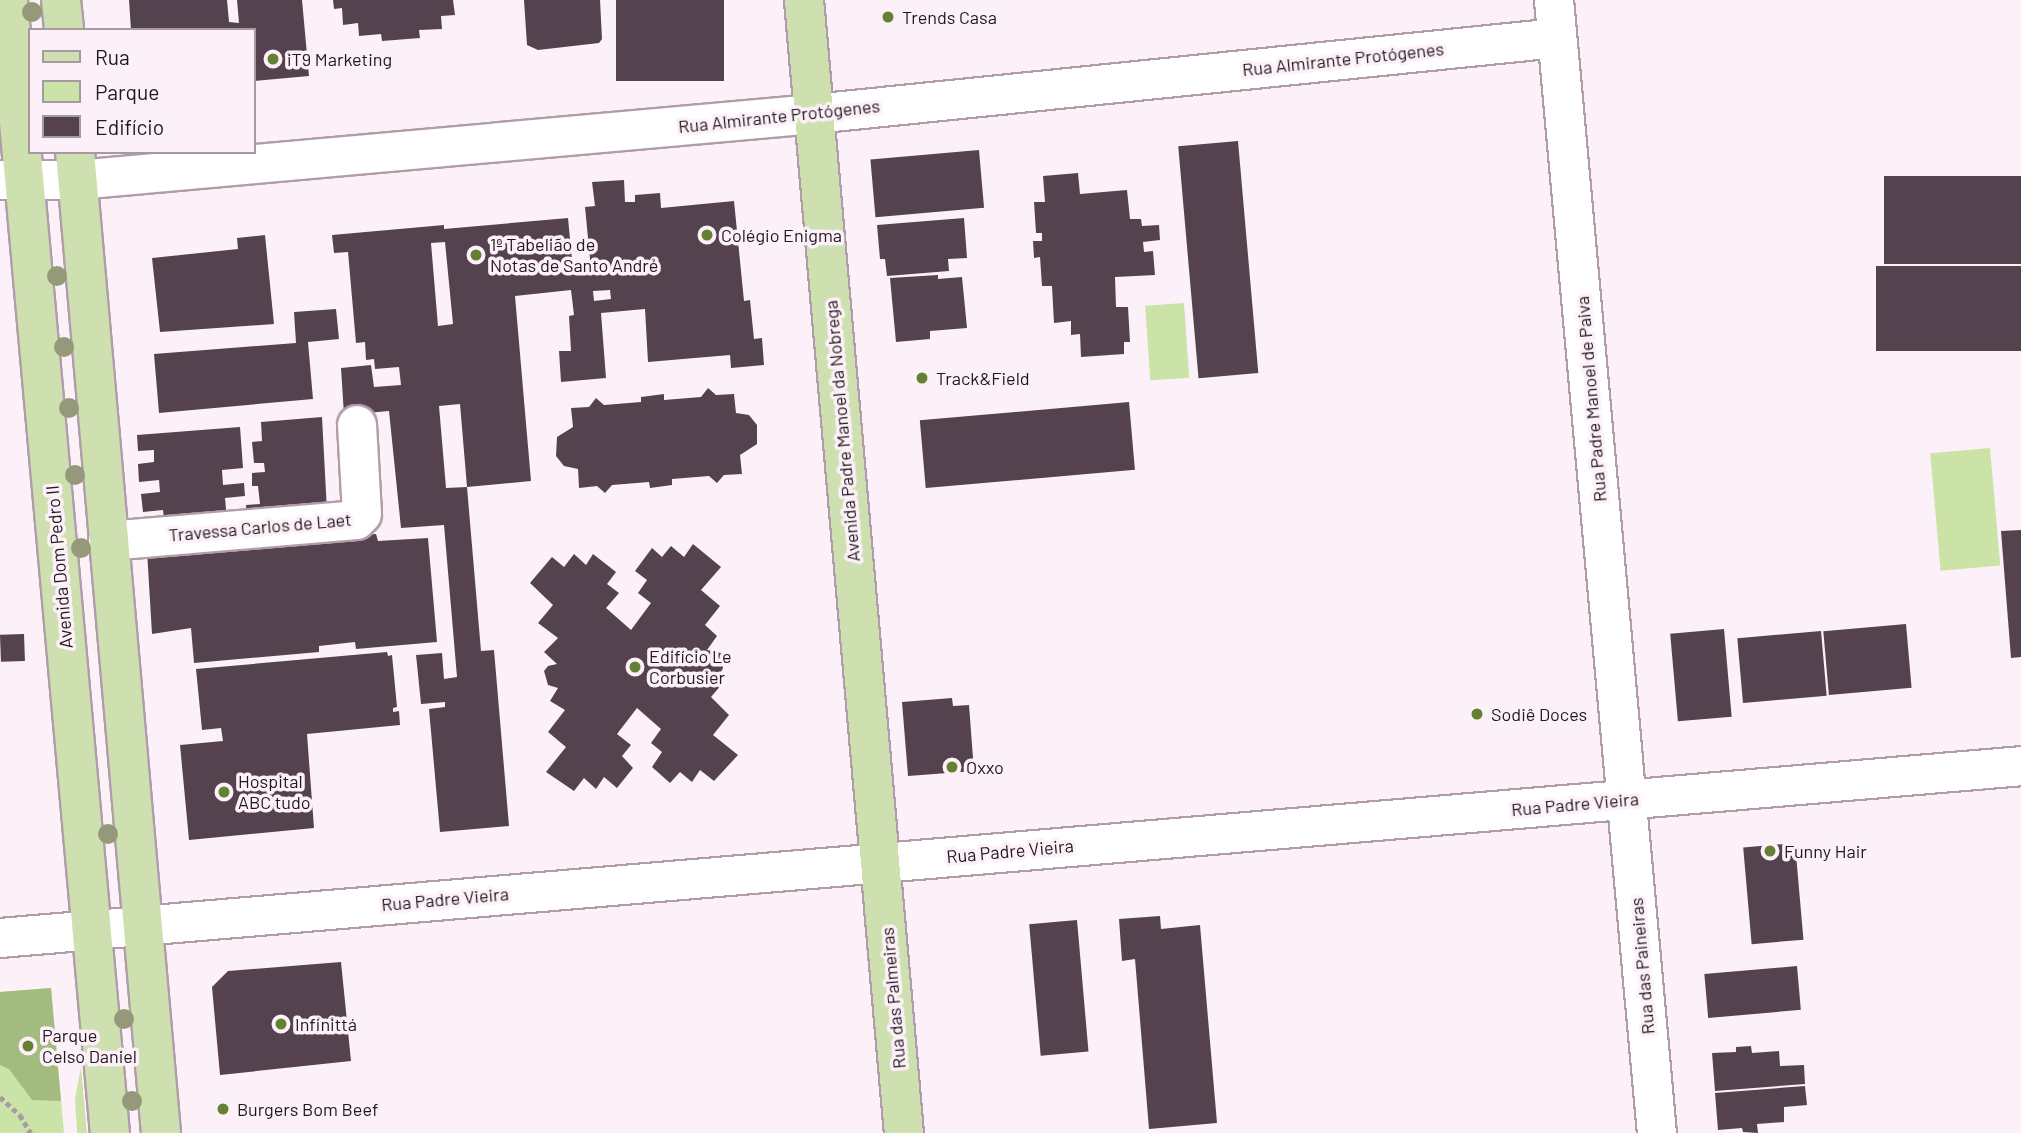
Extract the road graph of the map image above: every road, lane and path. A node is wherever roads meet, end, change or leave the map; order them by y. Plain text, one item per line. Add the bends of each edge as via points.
1 (8, 0) edge
2 (61, 0) edge
3 (804, 0) edge
4 (1554, 0) edge
5 (64, 28) edge
6 (1557, 38) junction
7 (814, 114) junction
8 (256, 153) edge
9 (246, 154) edge
10 (76, 166) edge
11 (12, 179) edge
12 (356, 425) dead end
13 (108, 541) junction
14 (2021, 766) edge
15 (1627, 799) junction
16 (881, 862) junction
17 (142, 924) junction
18 (92, 929) junction
19 (0, 938) edge
20 (0, 1097) edge
21 (31, 1133) edge
22 (110, 1133) edge
23 (161, 1133) edge
24 (904, 1133) edge
25 (1657, 1133) edge

1 - 11 main road, Avenida Dom Pedro II
2 - 5 main road
3 - 7 main road, Avenida Padre Manoel da Nobrega
4 - 6 street, Rua Padre Manoel de Paiva
6 - 7 street, Rua Almirante Protógenes
6 - 15 street, Rua Padre Manoel de Paiva
7 - 8 street, Rua Almirante Protógenes
7 - 16 main road, Avenida Padre Manoel da Nobrega
9 - 10 street, Rua Almirante Protógenes
10 - 11 street, Rua Almirante Protógenes
10 - 13 main road
11 - 18 main road, Avenida Dom Pedro II
12 - 13 street, Travessa Carlos de Laet via 362,514 356,520
13 - 17 main road
14 - 15 street, Rua Padre Vieira
15 - 16 street, Rua Padre Vieira
15 - 25 street, Rua das Paineiras
16 - 17 street, Rua Padre Vieira
16 - 24 main road, Rua das Palmeiras
17 - 18 street, Rua Padre Vieira
17 - 23 main road
18 - 19 street, Rua Padre Vieira
18 - 22 main road, Avenida Dom Pedro II
20 - 21 path

